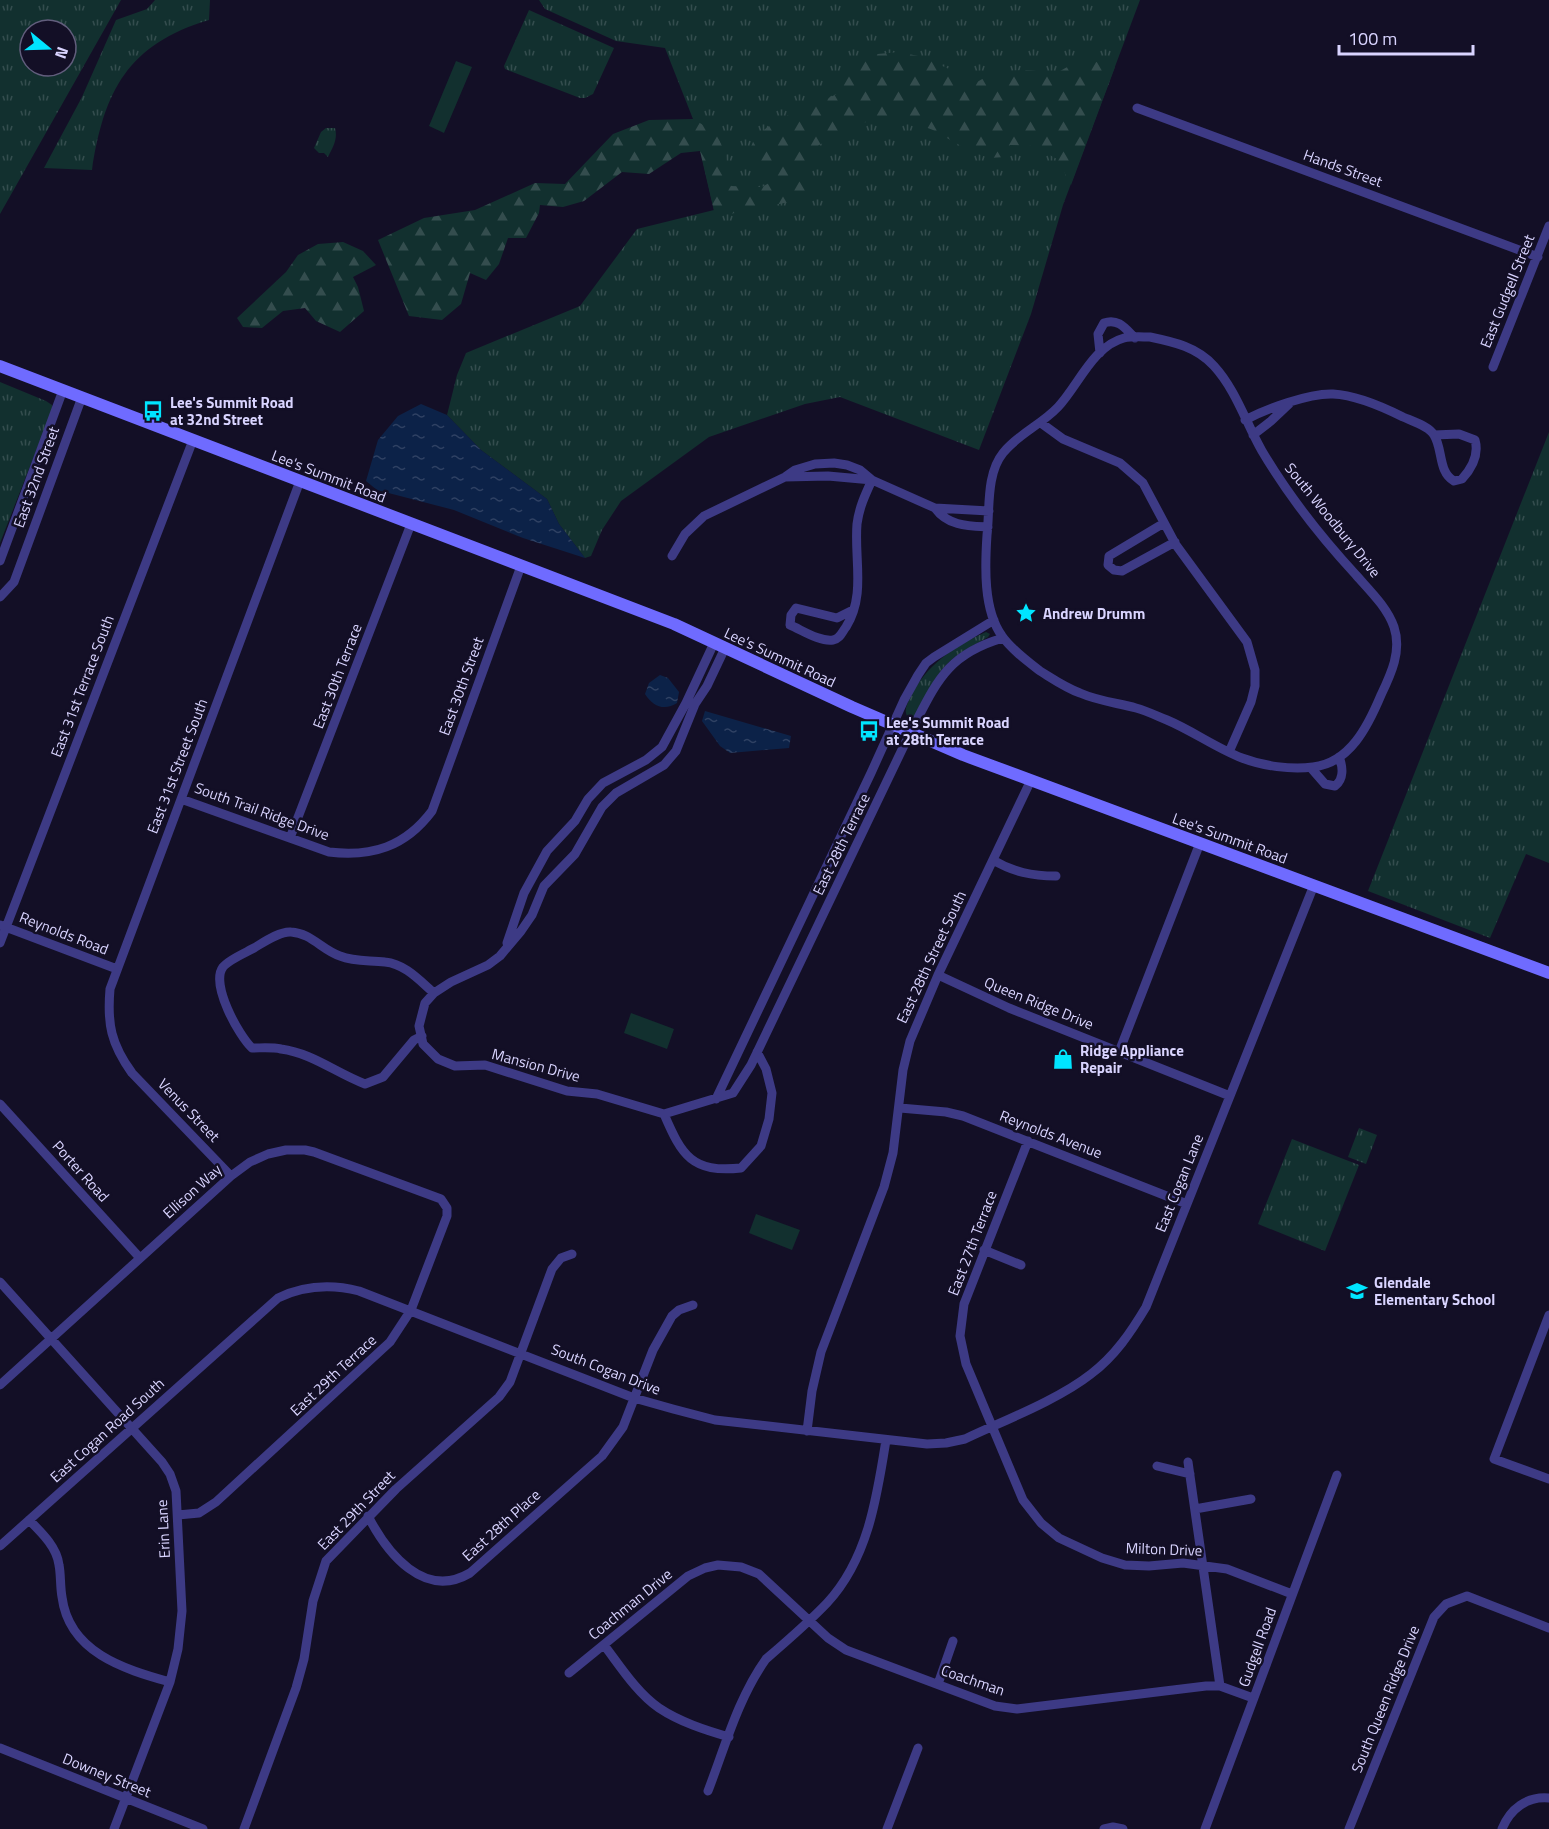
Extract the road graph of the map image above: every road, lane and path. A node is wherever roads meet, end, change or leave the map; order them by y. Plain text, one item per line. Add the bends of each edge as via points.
1 (1137, 108) dead end
2 (1549, 226) edge
3 (1538, 256) junction
4 (1135, 338) junction
5 (1100, 353) junction
6 (0, 366) edge
7 (1493, 367) dead end
8 (63, 390) junction
9 (82, 398) junction
10 (1289, 404) junction
11 (1245, 420) junction
12 (1041, 423) junction
13 (1253, 435) junction
14 (1434, 435) junction
15 (193, 440) junction
16 (872, 480) junction
17 (300, 481) junction
18 (935, 508) junction
19 (989, 511) junction
20 (1164, 523) junction
21 (411, 524) junction
22 (988, 527) junction
23 (1175, 542) junction
24 (672, 556) dead end
25 (0, 561) edge
26 (521, 566) junction
27 (0, 597) edge
28 (853, 610) junction
29 (994, 620) junction
30 (1003, 638) junction
31 (720, 645) junction
32 (893, 725) junction
33 (910, 733) junction
34 (1229, 752) junction
35 (1339, 757) junction
36 (1311, 768) junction
37 (1031, 780) junction
38 (181, 799) junction
39 (429, 815) joint
40 (291, 838) junction
41 (1200, 843) junction
42 (993, 860) junction
43 (1056, 876) dead end
44 (1314, 885) junction
45 (3, 926) edge
46 (0, 944) edge
47 (500, 956) junction
48 (117, 969) junction
49 (1549, 973) edge
50 (938, 975) junction
51 (434, 993) junction
52 (422, 1036) junction
53 (757, 1052) junction
54 (1119, 1052) junction
55 (126, 1064) joint
56 (1230, 1096) junction
57 (716, 1099) junction
58 (0, 1104) edge
59 (900, 1108) junction
60 (664, 1114) junction
61 (1028, 1141) junction
62 (231, 1176) junction
63 (1187, 1204) junction
64 (446, 1206) joint
65 (984, 1250) junction
66 (572, 1254) dead end
67 (140, 1258) junction
68 (1021, 1265) dead end
69 (0, 1282) edge
70 (693, 1305) dead end
71 (411, 1310) junction
72 (1549, 1315) edge
73 (234, 1337) joint
74 (51, 1338) junction
75 (521, 1353) junction
76 (0, 1385) edge
77 (634, 1398) junction
78 (992, 1426) junction
79 (131, 1428) junction
80 (807, 1431) junction
81 (886, 1440) junction
82 (1188, 1462) dead end
83 (1157, 1466) dead end
84 (1190, 1474) junction
85 (1337, 1475) dead end
86 (1549, 1479) edge
87 (1251, 1499) dead end
88 (1195, 1509) junction
89 (178, 1515) junction
90 (368, 1516) junction
91 (29, 1520) junction
92 (0, 1546) edge
93 (1203, 1564) junction
94 (715, 1566) joint
95 (1292, 1594) junction
96 (809, 1621) junction
97 (1549, 1628) edge
98 (953, 1641) dead end
99 (603, 1645) junction
100 (569, 1673) dead end
101 (170, 1682) junction
102 (938, 1684) junction
103 (1220, 1686) junction
104 (1253, 1698) junction
105 (729, 1737) junction
106 (0, 1748) edge
107 (918, 1748) dead end
108 (708, 1791) dead end
109 (1549, 1798) edge
110 (126, 1799) junction
111 (114, 1829) edge
112 (203, 1829) edge
113 (244, 1829) edge
114 (887, 1829) edge
115 (1104, 1829) edge
116 (1123, 1829) edge
117 (1205, 1829) edge
118 (1349, 1829) edge
119 (1502, 1829) edge

1 - 3 street, Hands Street
2 - 3 street, East Gudgell Street
3 - 7 street, East Gudgell Street
4 - 5 street, South Woodbury Drive via 1124,338
4 - 5 street via 1118,322 1104,323 1098,334
4 - 11 street, South Woodbury Drive via 1150,337 1193,349 1213,365 1234,395
5 - 12 street, South Woodbury Drive via 1068,397
6 - 8 main road, Lee's Summit Road
8 - 9 main road, Lee's Summit Road
8 - 25 street, East 32nd Street
9 - 15 main road, Lee's Summit Road
9 - 27 street, East 32nd Street via 14,582
10 - 11 street via 1266,409
10 - 13 street
10 - 14 street via 1334,394 1378,405
11 - 13 street, South Woodbury Drive
12 - 19 street via 1002,453 993,471
12 - 20 street via 1063,440 1120,463 1143,483
13 - 35 street, South Woodbury Drive via 1282,484 1388,613 1395,630 1397,650 1388,681 1360,737
14 - 14 street via 1447,476 1454,481 1462,479 1478,450 1475,440 1459,434
15 - 17 main road, Lee's Summit Road
15 - 45 street, East 31st Terrace South
16 - 18 street
16 - 24 street via 855,467 834,463 795,470 704,516 685,534
16 - 28 street via 858,514 859,578
17 - 21 main road, Lee's Summit Road
17 - 38 street, East 31st Street South
18 - 19 street
18 - 22 street via 958,525
19 - 22 street
20 - 23 street
20 - 23 street via 1109,556 1108,564 1122,571
21 - 26 main road, Lee's Summit Road
21 - 40 street, East 30th Terrace
22 - 29 street via 986,587
23 - 34 street via 1246,642 1256,670 1251,702
26 - 31 main road, Lee's Summit Road
26 - 39 street, East 30th Street
28 - 28 street via 845,629 834,640 790,625 796,608 837,618
29 - 30 street
29 - 32 street, East 28th Terrace via 926,663
30 - 33 street, East 28th Terrace via 960,656 945,671
30 - 34 street via 1027,662 1081,694 1141,709
31 - 32 main road, Lee's Summit Road
31 - 47 street via 662,747 603,783 547,851 524,893
31 - 47 street via 676,751 664,765 602,807 575,854 544,886 532,915
32 - 33 main road, Lee's Summit Road
32 - 57 street, East 28th Terrace
33 - 37 main road, Lee's Summit Road
33 - 53 street, East 28th Terrace
34 - 36 street via 1288,768
35 - 36 street
35 - 36 street via 1342,776 1335,786 1324,783
37 - 41 main road, Lee's Summit Road
37 - 42 street, East 28th Street South
38 - 40 street, South Trail Ridge Drive
38 - 48 street, East 31st Street South
39 - 40 street, South Trail Ridge Drive via 398,842 364,853 328,852
41 - 44 main road, Lee's Summit Road
41 - 54 street
42 - 43 street via 1025,874
42 - 50 street, East 28th Street South
44 - 49 main road, Lee's Summit Road
44 - 56 street, East Cogan Lane
45 - 46 street, East 31st Terrace South
45 - 48 street, Reynolds Road
47 - 51 street
48 - 55 street, East 31st Street South via 110,988 108,1014 111,1034
50 - 54 street, Queen Ridge Drive
50 - 59 street, East 28th Street South via 910,1041
51 - 52 street via 425,1003 419,1026
51 - 52 street via 407,970 387,962 354,961 337,955 309,936 290,932 223,966 219,976 221,992 244,1041 252,1048 297,1052 364,1084 383,1077 414,1040
52 - 60 street, Mansion Drive via 423,1044 438,1059 456,1066 484,1065 559,1089 597,1094
53 - 57 street, East 28th Terrace via 733,1093
53 - 60 street via 772,1093 769,1119 761,1146 741,1168 720,1170 695,1163 682,1151
54 - 56 street, Queen Ridge Drive
55 - 62 street, Venus Street
56 - 63 street, East Cogan Lane
57 - 60 street, East 28th Terrace
58 - 67 street, Porter Road
59 - 61 street, Reynolds Avenue via 963,1116
59 - 80 street, East 28th Street South via 884,1187 821,1352
61 - 63 street, Reynolds Avenue
61 - 65 street, East 27th Terrace
62 - 64 street, Ellison Way via 268,1154 305,1150 441,1199
62 - 67 street, Ellison Way
63 - 78 street, East Cogan Lane via 1146,1307 1116,1351 1070,1389
64 - 71 street, East 29th Terrace via 447,1216
65 - 68 street
65 - 78 street, East 27th Terrace via 964,1304 960,1336 966,1364
66 - 75 street, East 29th Street via 561,1258 552,1269
67 - 74 street, Ellison Way
69 - 74 street, Erin Lane
70 - 77 street, East 28th Place via 672,1316 652,1350
71 - 73 street, South Cogan Drive via 339,1286 312,1287 278,1298
71 - 75 street, South Cogan Drive
71 - 89 street, East 29th Terrace via 390,1342 216,1502 199,1513
72 - 86 street via 1494,1459
73 - 79 street, East Cogan Road South
74 - 76 street, Ellison Way
74 - 79 street, Erin Lane
75 - 77 street, South Cogan Drive
75 - 90 street, East 29th Street via 510,1382 499,1397
77 - 80 street, South Cogan Drive via 716,1420
77 - 90 street, East 28th Place via 623,1427 602,1456 463,1577 438,1581 416,1573 388,1548
78 - 81 street, South Cogan Drive via 946,1443
78 - 93 street, Milton Drive via 1023,1500 1059,1538 1125,1565
79 - 89 street, Erin Lane via 170,1474
79 - 91 street, East Cogan Road South
80 - 81 street, South Cogan Drive
81 - 96 street via 877,1497 862,1548 839,1588
82 - 84 street
83 - 84 street
84 - 88 street
85 - 95 street, Gudgell Road
87 - 88 street
88 - 93 street
89 - 101 street, Erin Lane via 182,1611
90 - 113 street, East 29th Street via 323,1567 296,1688
91 - 92 street, East Cogan Road South
91 - 101 street via 56,1553 64,1609 80,1639 106,1660
93 - 95 street, Milton Drive
93 - 103 street
94 - 96 street, Coachman via 741,1567 759,1574
94 - 99 street, Coachman Drive via 688,1576
95 - 104 street, Gudgell Road
96 - 102 street, Coachman via 846,1650
96 - 105 street via 759,1669 744,1695
97 - 118 street, South Queen Ridge Drive via 1467,1596 1446,1604 1434,1617
98 - 102 street
99 - 100 street, Coachman Drive
99 - 105 street via 644,1695 660,1708 693,1726
101 - 110 street, Erin Lane
102 - 103 street, Coachman via 995,1706 1017,1709
103 - 104 street, Coachman
104 - 117 street, Gudgell Road
105 - 108 street
106 - 110 street, Downey Street
107 - 114 street
109 - 119 street via 1527,1801 1514,1809
110 - 111 street, Erin Lane
110 - 112 street, Downey Street
115 - 116 street

